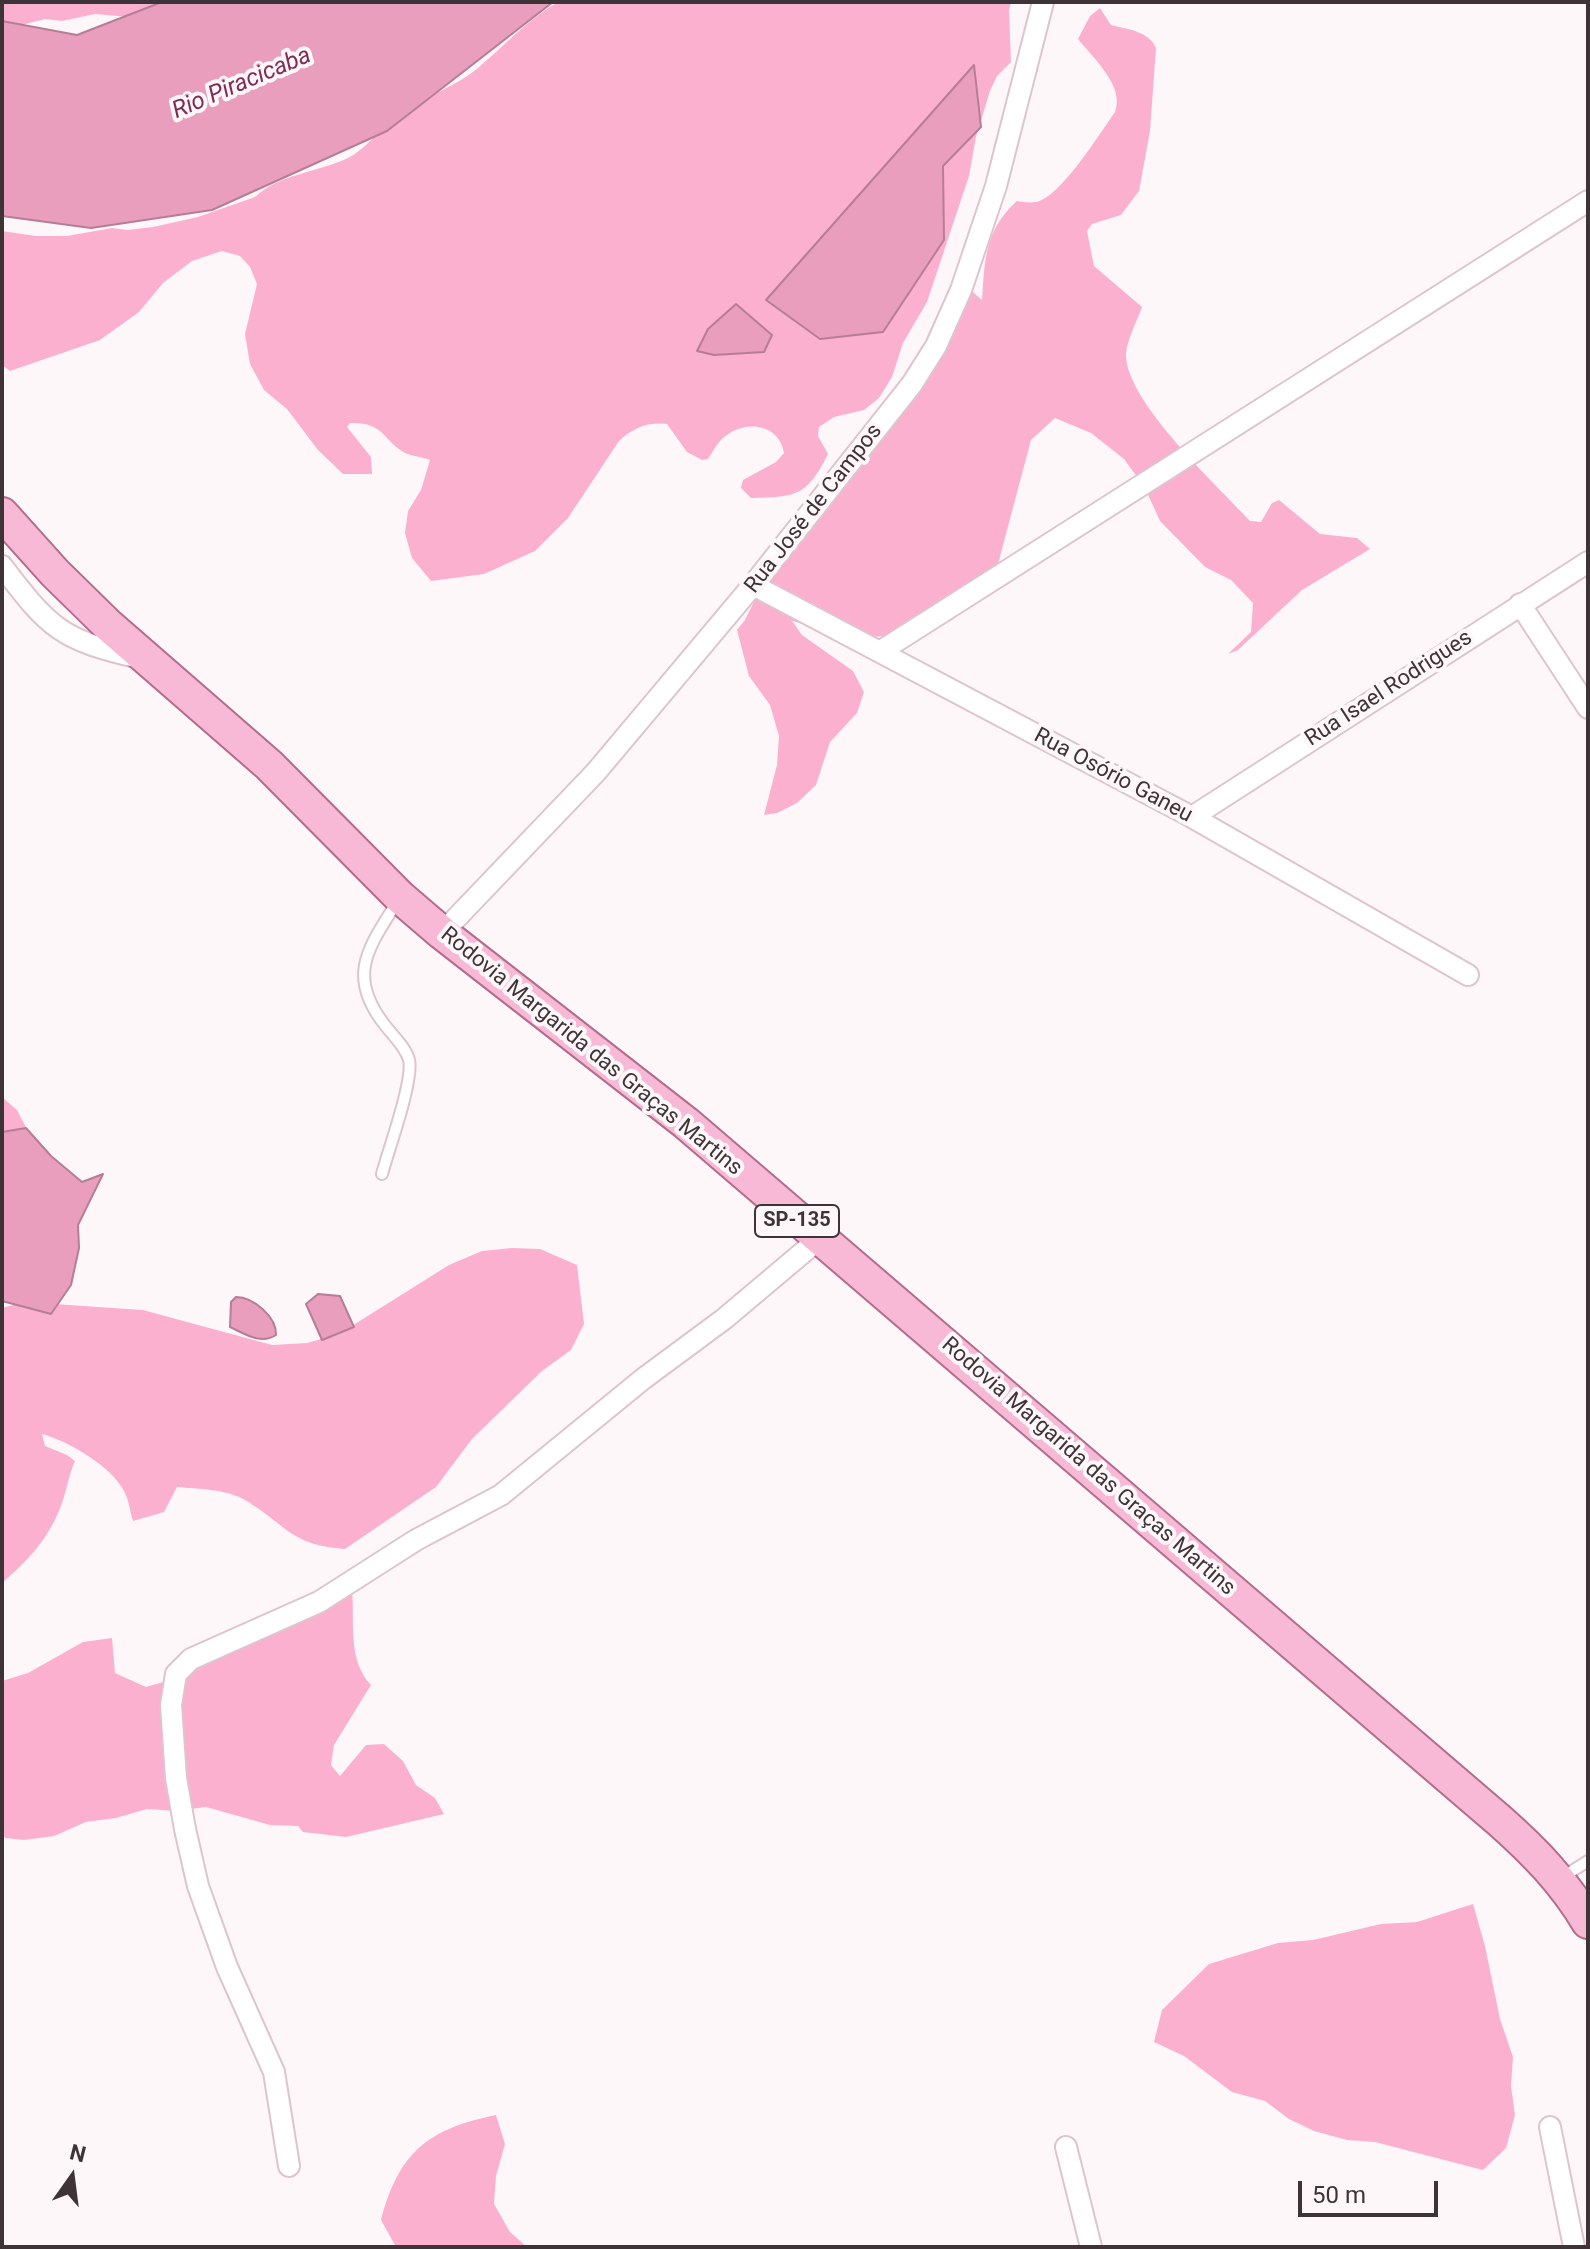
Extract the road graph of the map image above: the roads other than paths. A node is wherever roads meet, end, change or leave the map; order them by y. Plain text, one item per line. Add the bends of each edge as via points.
1 (1043, 2) edge
2 (1588, 201) edge
3 (4, 516) edge
4 (1588, 562) edge
5 (2, 566) edge
6 (753, 585) junction
7 (1520, 604) junction
8 (881, 651) junction
9 (147, 659) junction
10 (1588, 708) edge
11 (1192, 817) junction
12 (400, 897) junction
13 (442, 933) junction
14 (1468, 975) dead end
15 (382, 1174) dead end
16 (819, 1239) junction
17 (1588, 1861) edge
18 (1560, 1880) junction
19 (1588, 1922) edge
20 (1550, 2127) dead end
21 (1066, 2147) dead end
22 (289, 2166) dead end
23 (1091, 2247) edge
24 (1574, 2247) edge

1 - 6 street, Rua José de Campos via 996,186 936,346 912,384
2 - 8 street
3 - 9 main road, Rodovia Margarida das Graças Martins / SP-135 via 76,594
4 - 7 street, Rua Isael Rodrigues
5 - 9 street via 55,627 83,643
6 - 8 street, Rua Osório Ganeu
6 - 13 street, Rua José de Campos via 596,772
7 - 10 street
7 - 11 street, Rua Isael Rodrigues
8 - 11 street, Rua Osório Ganeu
9 - 12 main road, Rodovia Margarida das Graças Martins / SP-135 via 269,765
11 - 14 street, Rua Osório Ganeu
12 - 13 main road, Rodovia Margarida das Graças Martins / SP-135
12 - 15 lane via 365,957 369,1003 409,1061
13 - 16 main road, Rodovia Margarida das Graças Martins / SP-135 via 686,1123
16 - 18 main road, Rodovia Margarida das Graças Martins / SP-135 via 1500,1821
16 - 22 street via 516,1484 334,1594 191,1659 176,1674 171,1705 176,1778 192,1860 227,1967 274,2072
17 - 18 lane
18 - 19 main road, Rodovia Margarida das Graças Martins / SP-135
20 - 24 street
21 - 23 street

